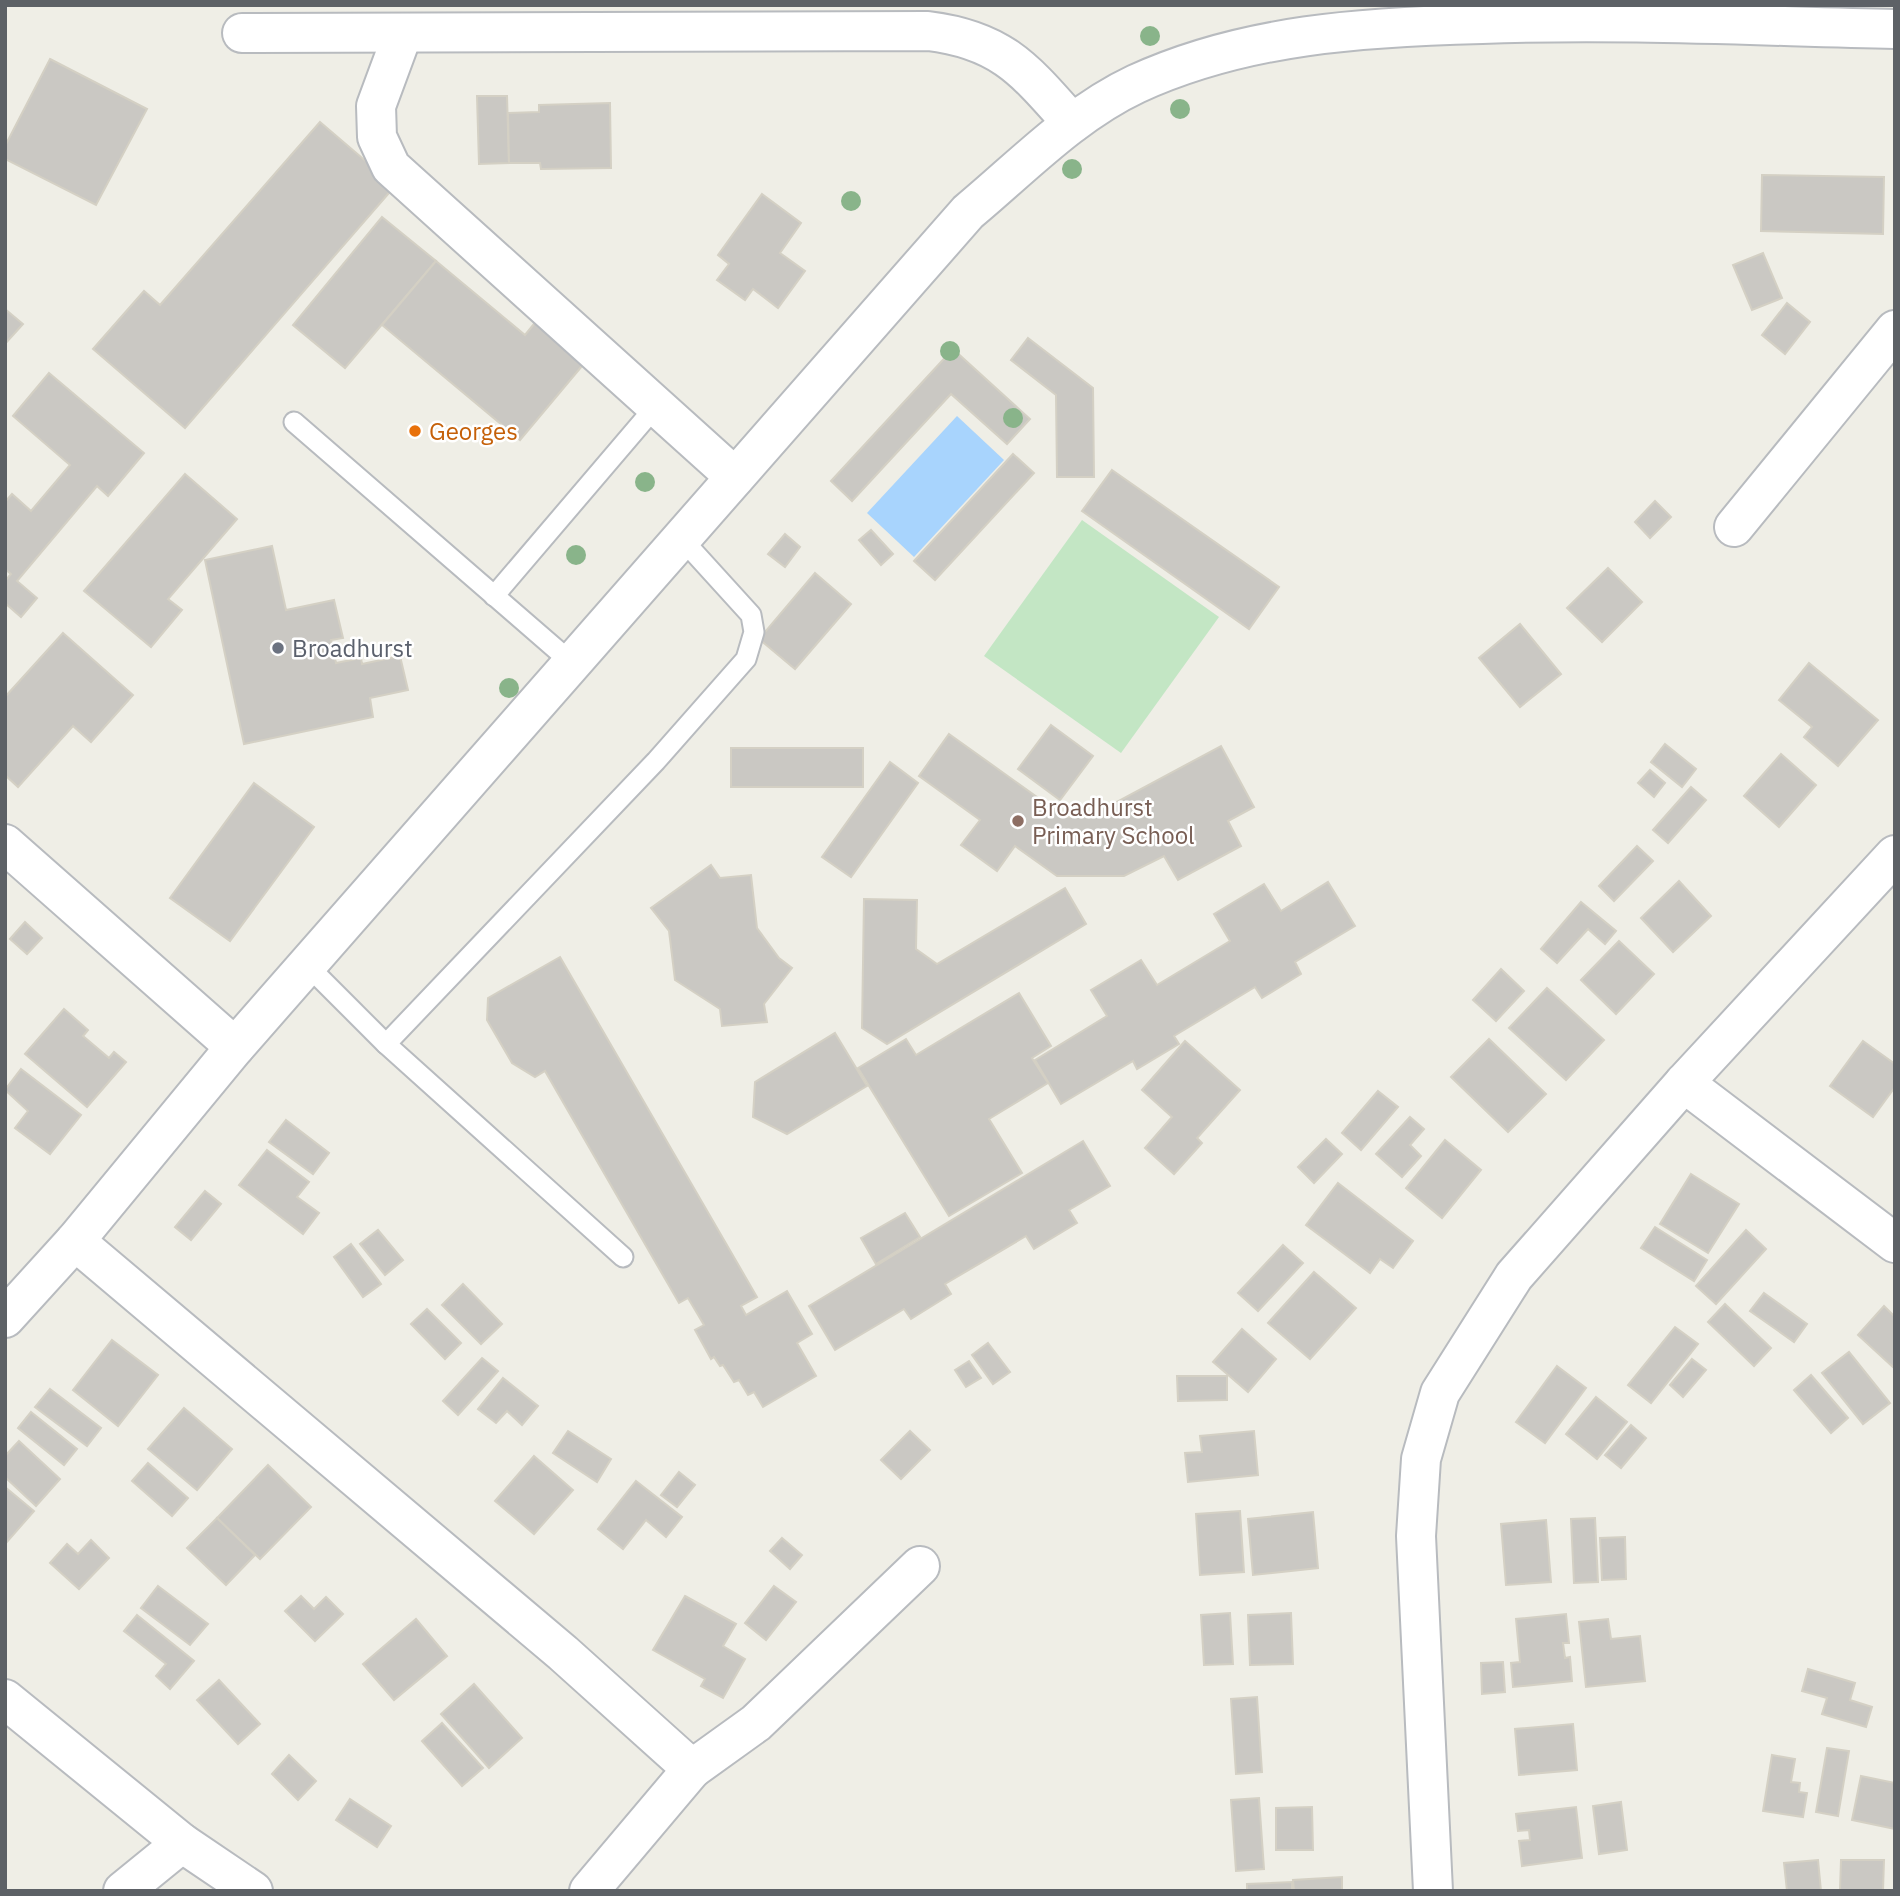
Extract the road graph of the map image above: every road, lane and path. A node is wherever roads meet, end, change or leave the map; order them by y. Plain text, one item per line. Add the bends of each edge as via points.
1 (1567, 13) edge
2 (1895, 29) edge
3 (242, 33) dead end
4 (402, 33) junction
5 (1072, 123) junction
6 (1895, 330) edge
7 (656, 406) junction
8 (295, 422) dead end
9 (735, 478) junction
10 (1734, 527) dead end
11 (681, 538) junction
12 (494, 596) junction
13 (572, 663) junction
14 (5, 844) edge
15 (1895, 855) edge
16 (307, 965) junction
17 (386, 1044) junction
18 (234, 1047) junction
19 (1685, 1083) junction
20 (75, 1241) junction
21 (1895, 1243) edge
22 (623, 1257) dead end
23 (5, 1318) edge
24 (920, 1566) dead end
25 (5, 1699) edge
26 (692, 1769) junction
27 (182, 1843) junction
28 (123, 1891) edge
29 (253, 1891) edge
30 (589, 1891) edge
31 (1433, 1891) edge

1 - 2 street
1 - 5 street via 1312,33 1206,59 1135,85
3 - 4 street
4 - 5 street via 928,31 963,35 1004,55 1030,76
4 - 7 street via 376,106 377,138 391,167
5 - 9 street via 968,212
6 - 10 street
7 - 9 street
7 - 12 lane
8 - 12 lane
9 - 11 street
11 - 13 street
11 - 17 lane via 751,615 754,632 746,659 656,761
12 - 13 lane
13 - 16 street
14 - 18 street
15 - 19 street
16 - 17 lane
16 - 18 street
17 - 22 lane
18 - 20 street
19 - 21 street
19 - 31 street via 1514,1276 1440,1393 1421,1459 1416,1536
20 - 23 street
20 - 26 street via 563,1653
24 - 26 street via 756,1723
25 - 27 street
26 - 30 street
27 - 28 street
27 - 29 street

